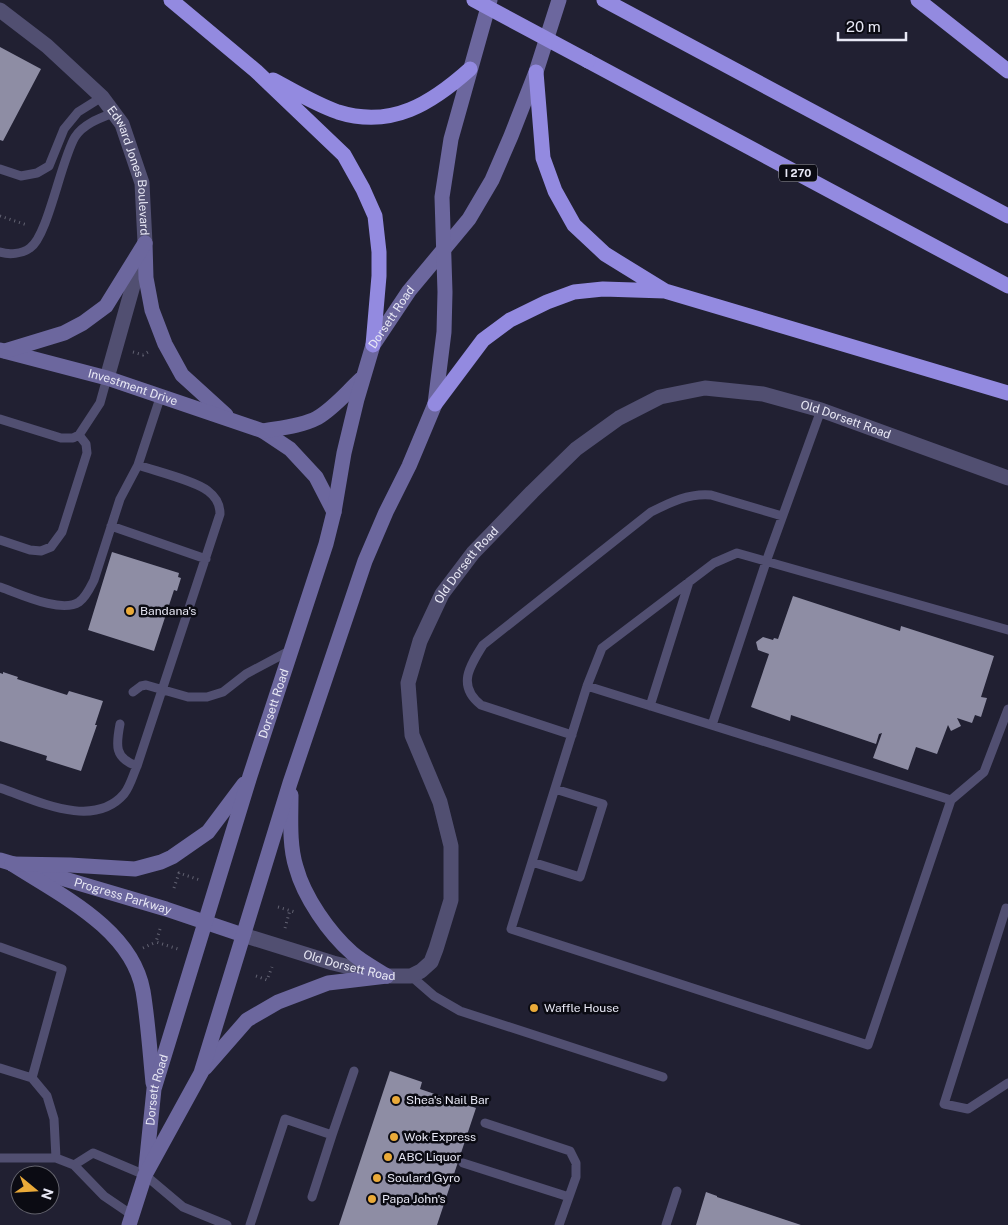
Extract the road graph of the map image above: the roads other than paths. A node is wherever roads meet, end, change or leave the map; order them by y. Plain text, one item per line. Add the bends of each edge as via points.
1 (171, 0) edge
2 (474, 0) edge
3 (490, 0) edge
4 (559, 0) edge
5 (918, 0) edge
6 (606, 1) edge
7 (0, 10) edge
8 (470, 69) junction
9 (256, 70) junction
10 (1008, 71) edge
11 (536, 72) junction
12 (102, 96) junction
13 (114, 113) junction
14 (0, 169) edge
15 (1008, 216) edge
16 (145, 244) junction
17 (444, 251) junction
18 (0, 252) edge
19 (1008, 286) edge
20 (664, 291) junction
21 (373, 345) junction
22 (2, 351) edge
23 (107, 378) junction
24 (362, 378) junction
25 (1008, 392) edge
26 (161, 395) junction
27 (435, 404) junction
28 (820, 410) junction
29 (0, 419) edge
30 (232, 420) junction
31 (263, 431) junction
32 (79, 434) junction
33 (138, 466) junction
34 (1008, 478) edge
35 (334, 512) junction
36 (782, 516) junction
37 (111, 526) junction
38 (0, 540) edge
39 (206, 559) junction
40 (766, 562) junction
41 (689, 582) junction
42 (0, 587) edge
43 (1008, 630) edge
44 (291, 650) junction
45 (588, 686) junction
46 (162, 690) junction
47 (132, 692) dead end
48 (650, 706) junction
49 (1008, 709) edge
50 (120, 724) dead end
51 (712, 726) junction
52 (572, 735) junction
53 (137, 766) junction
54 (250, 776) junction
55 (290, 783) junction
56 (0, 788) edge
57 (555, 789) junction
58 (951, 800) junction
59 (6, 862) edge
60 (532, 862) junction
61 (1008, 909) edge
62 (206, 923) junction
63 (243, 935) junction
64 (0, 947) edge
65 (387, 976) junction
66 (411, 976) junction
67 (0, 1068) edge
68 (354, 1071) dead end
69 (200, 1073) junction
70 (663, 1077) dead end
71 (32, 1078) junction
72 (1008, 1083) edge
73 (154, 1089) junction
74 (485, 1123) dead end
75 (332, 1135) junction
76 (0, 1158) edge
77 (56, 1158) junction
78 (463, 1163) dead end
79 (74, 1165) junction
80 (145, 1176) junction
81 (677, 1191) dead end
82 (312, 1197) dead end
83 (569, 1197) junction
84 (131, 1220) edge
85 (216, 1223) edge
86 (227, 1225) edge
87 (250, 1225) edge
88 (559, 1225) edge
89 (666, 1225) edge

1 - 9 highway
2 - 19 highway, I 270, bridge
3 - 8 main road, Dorsett Road
4 - 11 main road, Dorsett Road
5 - 10 highway
6 - 15 highway
7 - 12 street, Edward Jones Boulevard via 47,46
8 - 9 highway via 446,91 416,108 368,118 315,102
8 - 17 main road, Dorsett Road via 451,139 442,197
9 - 21 highway via 344,155 375,216 379,276
11 - 17 main road, Dorsett Road via 492,180 469,219
11 - 20 highway via 543,158 555,191 574,225 605,254
12 - 13 street, Edward Jones Boulevard
12 - 14 lane via 78,112 64,129 49,166 37,173 21,176
13 - 16 street, Edward Jones Boulevard via 122,124 142,184
13 - 18 lane via 96,119 75,137 42,230 31,248 18,253
16 - 22 main road via 106,306 64,333
16 - 23 street, Edward Jones Boulevard
16 - 30 main road via 152,310 165,344 182,375
17 - 21 main road, Dorsett Road via 408,291
17 - 27 main road, Dorsett Road via 444,332
20 - 25 highway
20 - 27 highway via 603,289 574,292 510,320 482,340
21 - 24 main road, Dorsett Road
22 - 23 main road, Investment Drive
23 - 26 main road, Investment Drive
23 - 32 lane via 100,403
24 - 31 main road via 316,418
24 - 35 main road, Dorsett Road
26 - 30 main road, Investment Drive
26 - 33 lane
27 - 55 main road, Dorsett Road via 365,561
28 - 34 street, Old Dorsett Road
28 - 36 lane
28 - 66 street, Old Dorsett Road via 763,394 705,388 660,397 618,418 576,449 473,553 442,594 420,641 408,683 412,734 440,802 452,846 451,900 431,962
29 - 32 lane via 61,438 73,438
30 - 31 main road, Investment Drive
31 - 35 main road, Investment Drive via 290,449 316,477
32 - 38 lane via 86,444 87,453 62,532 51,547 41,551 30,550
33 - 37 lane via 120,499
33 - 39 lane via 202,487 216,498 220,514
35 - 44 main road, Dorsett Road
36 - 40 lane
36 - 52 lane via 711,495 687,496 669,503 651,512 483,645 468,672 467,682 474,700
37 - 39 lane
37 - 42 lane via 94,580 79,602 62,606
39 - 46 lane
40 - 41 lane via 737,553 714,563
40 - 43 lane
40 - 51 lane
41 - 45 lane via 602,648
41 - 48 lane
44 - 46 lane via 246,674 224,692 208,697 188,697
44 - 54 main road, Dorsett Road
45 - 48 lane
45 - 52 lane
46 - 47 lane via 146,685
46 - 53 lane
48 - 51 lane
49 - 58 lane via 984,772
50 - 53 lane via 118,750 127,763
51 - 58 lane
52 - 57 lane
53 - 56 lane via 125,793 111,806 90,811 69,811
54 - 59 main road via 208,832 161,862 135,869
54 - 62 main road, Dorsett Road
55 - 63 main road, Dorsett Road
55 - 65 main road via 296,868 314,908 352,954
57 - 60 lane
57 - 60 lane via 603,804 592,841 580,877
58 - 60 lane via 868,1045 511,928
59 - 62 main road, Progress Parkway
59 - 73 main road via 83,909 111,932 130,955 143,990
61 - 72 lane via 944,1104 968,1109
62 - 63 main road, Progress Parkway
62 - 73 main road, Dorsett Road
63 - 65 street, Old Dorsett Road
63 - 69 main road, Dorsett Road
64 - 71 lane via 62,969
65 - 66 street, Old Dorsett Road
65 - 69 main road via 328,983 278,1002 247,1020
66 - 70 lane via 434,996 460,1011
67 - 71 lane
68 - 75 lane
69 - 80 main road, Dorsett Road
71 - 77 lane via 47,1096 54,1119
73 - 80 main road, Dorsett Road
74 - 83 lane via 570,1151 576,1163 576,1177
75 - 82 lane
75 - 87 lane via 285,1119
76 - 77 lane
77 - 79 lane
78 - 83 lane
79 - 80 lane via 93,1153
79 - 84 lane
80 - 84 main road, Dorsett Road
80 - 85 lane via 183,1207
81 - 89 lane
83 - 88 lane
85 - 86 lane

